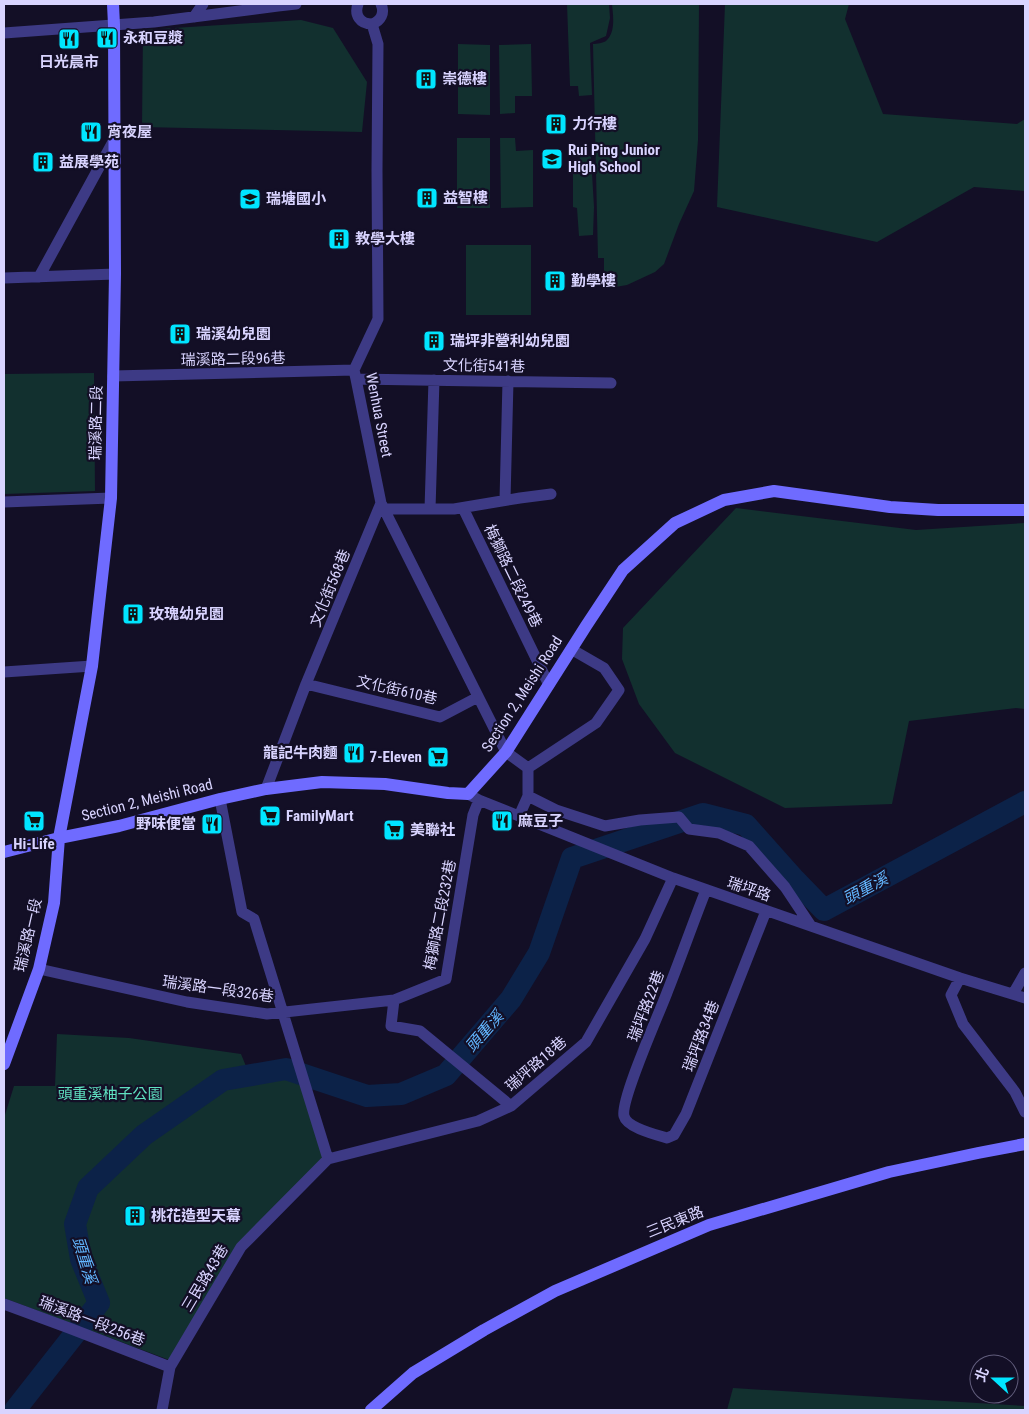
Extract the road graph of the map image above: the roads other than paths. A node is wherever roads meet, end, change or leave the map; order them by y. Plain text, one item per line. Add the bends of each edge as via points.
1 (113, 4) edge
2 (202, 4) edge
3 (296, 4) edge
4 (381, 4) edge
5 (278, 5) edge
6 (354, 5) edge
7 (194, 17) junction
8 (372, 24) junction
9 (114, 25) junction
10 (4, 33) edge
11 (114, 140) junction
12 (115, 274) junction
13 (39, 277) junction
14 (4, 278) edge
15 (355, 374) junction
16 (113, 376) junction
17 (434, 380) junction
18 (508, 381) junction
19 (611, 383) dead end
20 (551, 494) dead end
21 (111, 498) junction
22 (505, 500) junction
23 (4, 502) edge
24 (382, 506) junction
25 (463, 508) junction
26 (430, 509) junction
27 (1025, 510) edge
28 (571, 649) junction
29 (92, 666) junction
30 (4, 672) edge
31 (306, 684) junction
32 (548, 685) junction
33 (478, 697) junction
34 (506, 752) junction
35 (528, 768) junction
36 (266, 789) junction
37 (528, 796) junction
38 (473, 797) junction
39 (220, 799) junction
40 (519, 816) junction
41 (59, 838) junction
42 (4, 852) edge
43 (673, 878) junction
44 (706, 890) junction
45 (766, 911) junction
46 (811, 926) junction
47 (39, 969) junction
48 (1025, 973) edge
49 (960, 978) junction
50 (1012, 994) junction
51 (1025, 998) edge
52 (394, 1000) junction
53 (282, 1012) junction
54 (4, 1064) edge
55 (512, 1106) junction
56 (1025, 1112) edge
57 (638, 1128) joint
58 (1025, 1144) edge
59 (328, 1159) junction
60 (4, 1304) edge
61 (170, 1367) junction
62 (162, 1410) edge
63 (371, 1410) edge

1 - 9 street, 瑞溪路二段
2 - 7 street
3 - 5 street
4 - 8 street via 382,16
5 - 7 street
6 - 8 street via 360,20
7 - 9 street
8 - 15 street, Wenhua Street via 378,44 378,319
9 - 10 street
9 - 11 street, 瑞溪路二段
11 - 12 street, 瑞溪路二段
11 - 13 street
12 - 13 street
12 - 16 street, 瑞溪路二段
13 - 14 street
15 - 16 street, 瑞溪路二段96巷
15 - 17 street, 文化街541巷
15 - 24 street, Wenhua Street
16 - 21 street, 瑞溪路二段
17 - 18 street, 文化街541巷
17 - 26 street
18 - 19 street, 文化街541巷
18 - 22 street
20 - 22 street
21 - 23 street
21 - 29 street, 瑞溪路二段
22 - 25 street
24 - 26 street
24 - 31 street, 文化街568巷
24 - 33 street, Wenhua Street
25 - 26 street
25 - 32 street, 梅獅路二段249巷
27 - 28 street, Section 2, Meishi Road via 890,507 774,491 724,500 674,523 623,570
28 - 32 street, Section 2, Meishi Road
28 - 35 street via 604,668 618,690 596,723
29 - 30 street
29 - 41 street, 瑞溪路二段
31 - 33 street, 文化街610巷 via 440,717
31 - 36 street, 文化街568巷
32 - 34 street, Section 2, Meishi Road
33 - 34 street, Wenhua Street
34 - 35 street
34 - 38 street, Section 2, Meishi Road
35 - 37 street
36 - 38 street, Section 2, Meishi Road via 322,782 385,784
36 - 39 street, Section 2, Meishi Road
37 - 40 street
37 - 46 street via 556,810 605,826 679,817 689,829 719,834 749,846 785,887
38 - 40 street, 瑞坪路
38 - 52 street, 梅獅路二段232巷 via 473,815 446,979
39 - 41 street, Section 2, Meishi Road via 120,826
39 - 53 street via 242,912 254,920
40 - 43 street, 瑞坪路
41 - 42 street, Section 2, Meishi Road
41 - 47 street, 瑞溪路一段 via 54,903
43 - 44 street, 瑞坪路
43 - 55 street, 瑞坪路18巷 via 646,939 586,1042
44 - 45 street, 瑞坪路
44 - 57 street, 瑞坪路22巷 via 628,1090 623,1114 626,1121
45 - 46 street, 瑞坪路
45 - 57 street, 瑞坪路34巷 via 686,1114 674,1135 667,1138
46 - 49 street, 瑞坪路
47 - 53 street, 瑞溪路一段326巷 via 187,1002 267,1014
47 - 54 street, 瑞溪路一段
48 - 50 street
49 - 50 street, 瑞坪路
49 - 56 street via 951,995 963,1024 1015,1092
50 - 51 street, 瑞坪路
52 - 53 street, 瑞溪路一段326巷
52 - 55 street via 391,1026 420,1031
53 - 59 street
55 - 59 street, 瑞坪路18巷 via 478,1121
58 - 63 street, 三民東路 via 889,1172 709,1225 554,1291 413,1373
59 - 61 street, 三民路43巷 via 241,1247
60 - 61 street, 瑞溪路一段256巷
61 - 62 street, 三民路43巷

